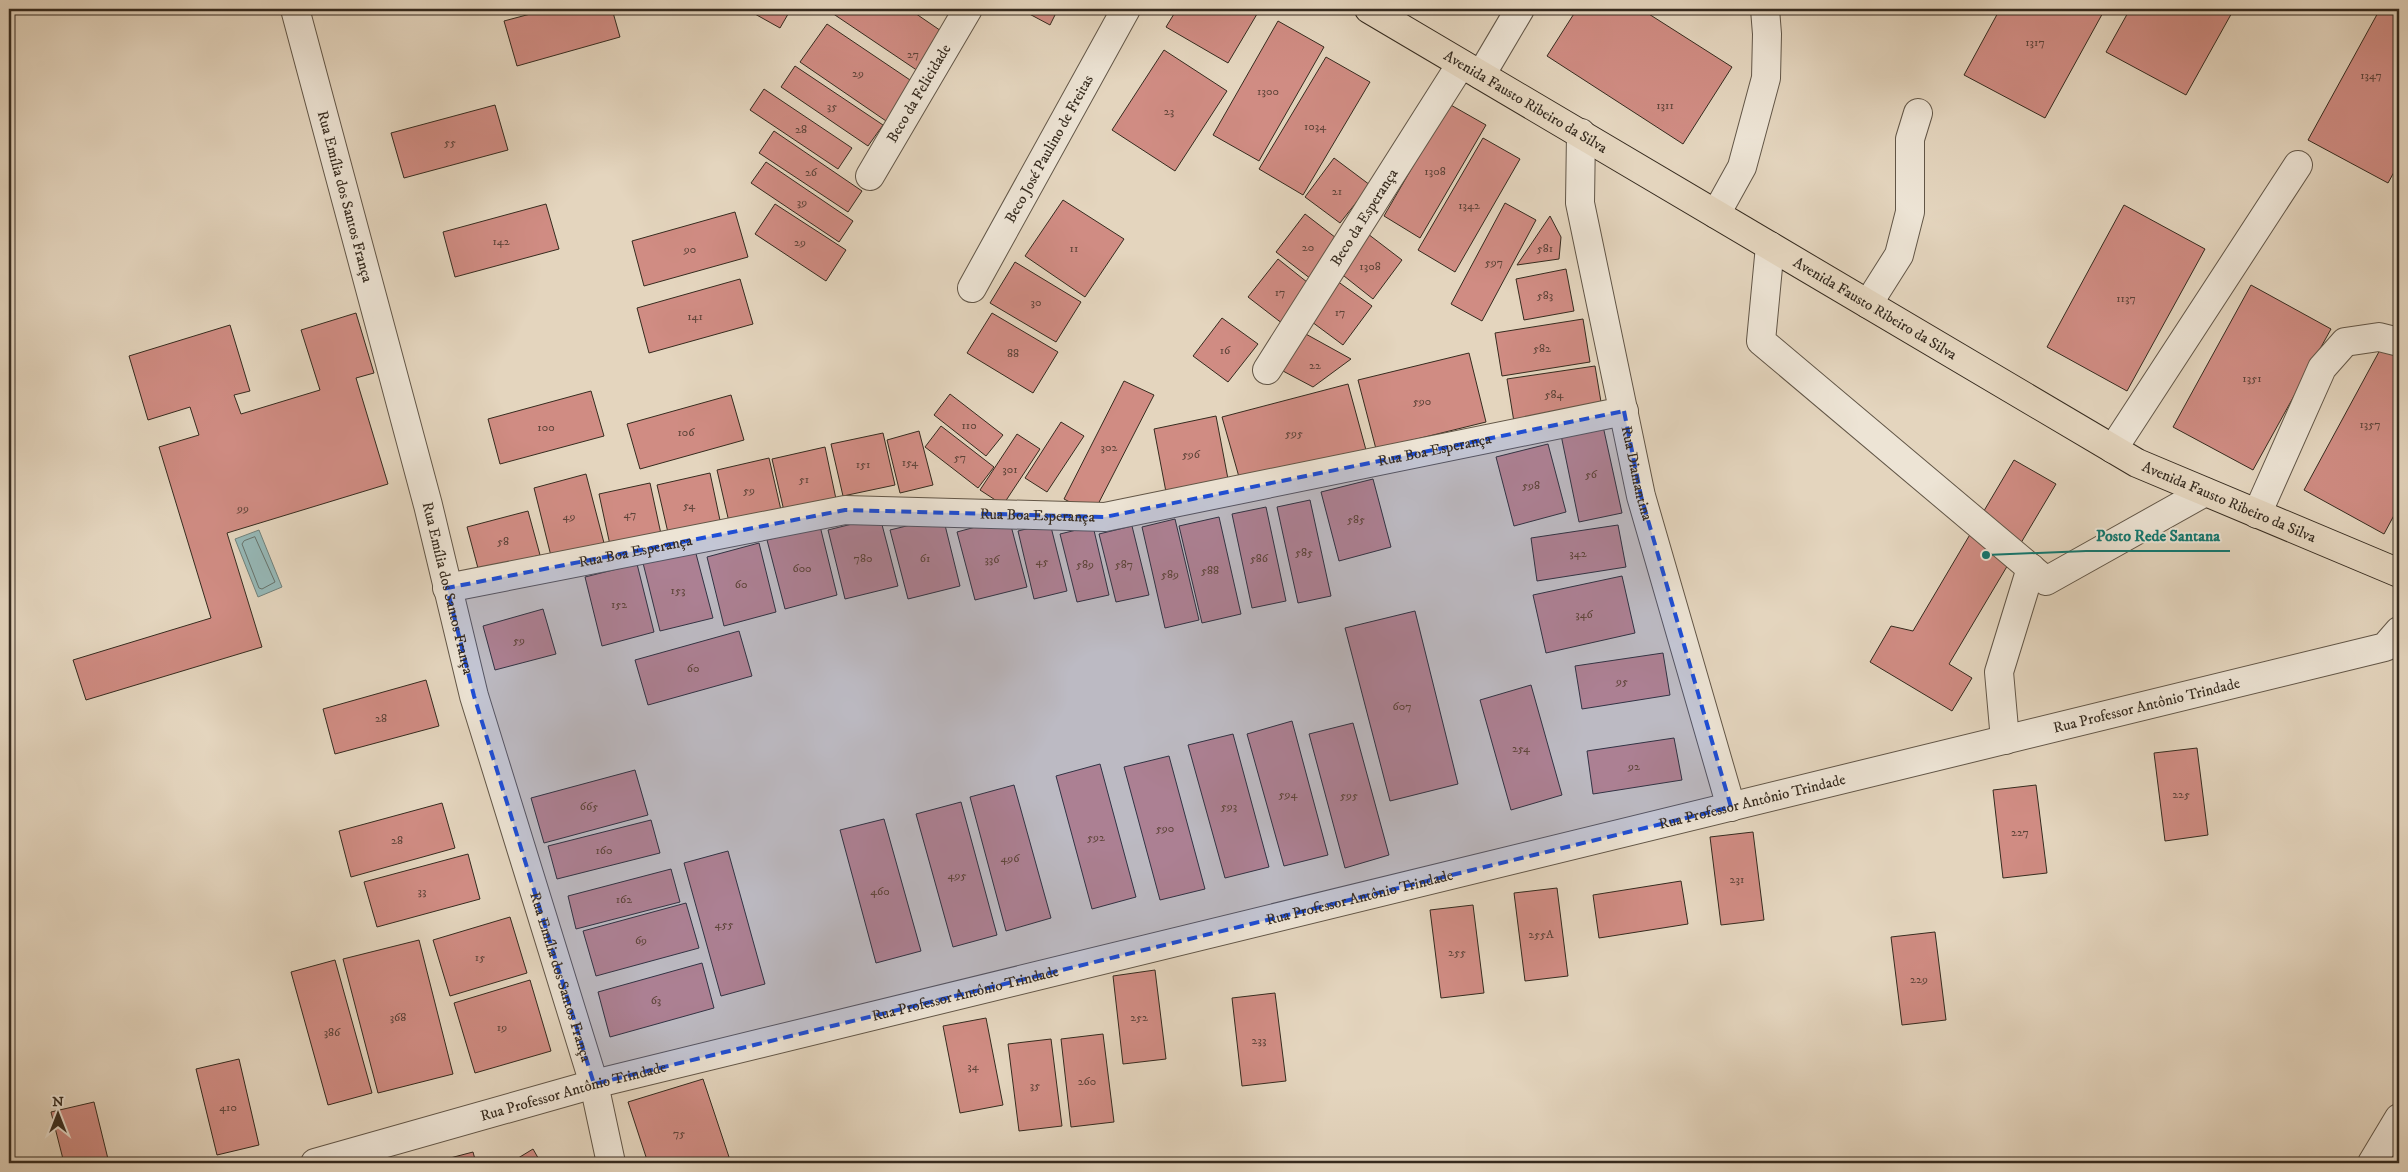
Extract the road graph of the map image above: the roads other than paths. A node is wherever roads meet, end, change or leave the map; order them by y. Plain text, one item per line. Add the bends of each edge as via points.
1 (295, 9) edge
2 (968, 9) edge
3 (1126, 9) edge
4 (1369, 9) edge
5 (1520, 9) edge
6 (1765, 9) edge
7 (1471, 70) junction
8 (1918, 113) dead end
9 (1581, 133) junction
10 (2298, 165) dead end
11 (870, 176) dead end
12 (1716, 214) junction
13 (1770, 246) junction
14 (972, 288) dead end
15 (1868, 304) junction
16 (2399, 342) edge
17 (1267, 370) dead end
18 (1624, 411) junction
19 (2113, 449) junction
20 (2205, 492) junction
21 (2257, 514) junction
22 (2031, 568) junction
23 (2399, 573) edge
24 (447, 588) junction
25 (2399, 631) edge
26 (2005, 740) junction
27 (1732, 807) junction
28 (594, 1084) junction
29 (2399, 1118) edge
30 (315, 1163) edge
31 (610, 1163) edge
32 (2372, 1163) edge

1 - 24 street, Rua Emília dos Santos França
2 - 11 street, Beco da Felicidade
3 - 14 street, Beco José Paulino de Freitas
4 - 7 main road, Avenida Fausto Ribeiro da Silva
5 - 7 street, Beco da Esperança
6 - 12 street via 1766,78 1742,167
7 - 9 main road, Avenida Fausto Ribeiro da Silva
7 - 17 street, Beco da Esperança
8 - 15 street via 1910,139 1910,212 1899,255
9 - 12 main road, Avenida Fausto Ribeiro da Silva
9 - 18 street, Rua Diamantina via 1580,203
10 - 19 street
12 - 13 main road, Avenida Fausto Ribeiro da Silva
13 - 15 main road, Avenida Fausto Ribeiro da Silva
13 - 22 street via 1761,341
15 - 19 main road, Avenida Fausto Ribeiro da Silva
16 - 21 street via 2379,337 2345,342 2322,368
18 - 24 street, Rua Boa Esperança via 1105,518 845,510
18 - 27 street, Rua Diamantina via 1641,496
19 - 20 main road, Avenida Fausto Ribeiro da Silva via 2137,463
20 - 21 main road, Avenida Fausto Ribeiro da Silva
20 - 22 street via 2046,580
21 - 23 main road, Avenida Fausto Ribeiro da Silva
22 - 26 street via 1999,672
24 - 28 street, Rua Emília dos Santos França via 474,696
25 - 26 street, Rua Professor Antônio Trindade via 2385,648
26 - 27 street, Rua Professor Antônio Trindade
27 - 28 street, Rua Professor Antônio Trindade
28 - 30 street, Rua Professor Antônio Trindade
28 - 31 street, Rua Emília dos Santos França
29 - 32 street

